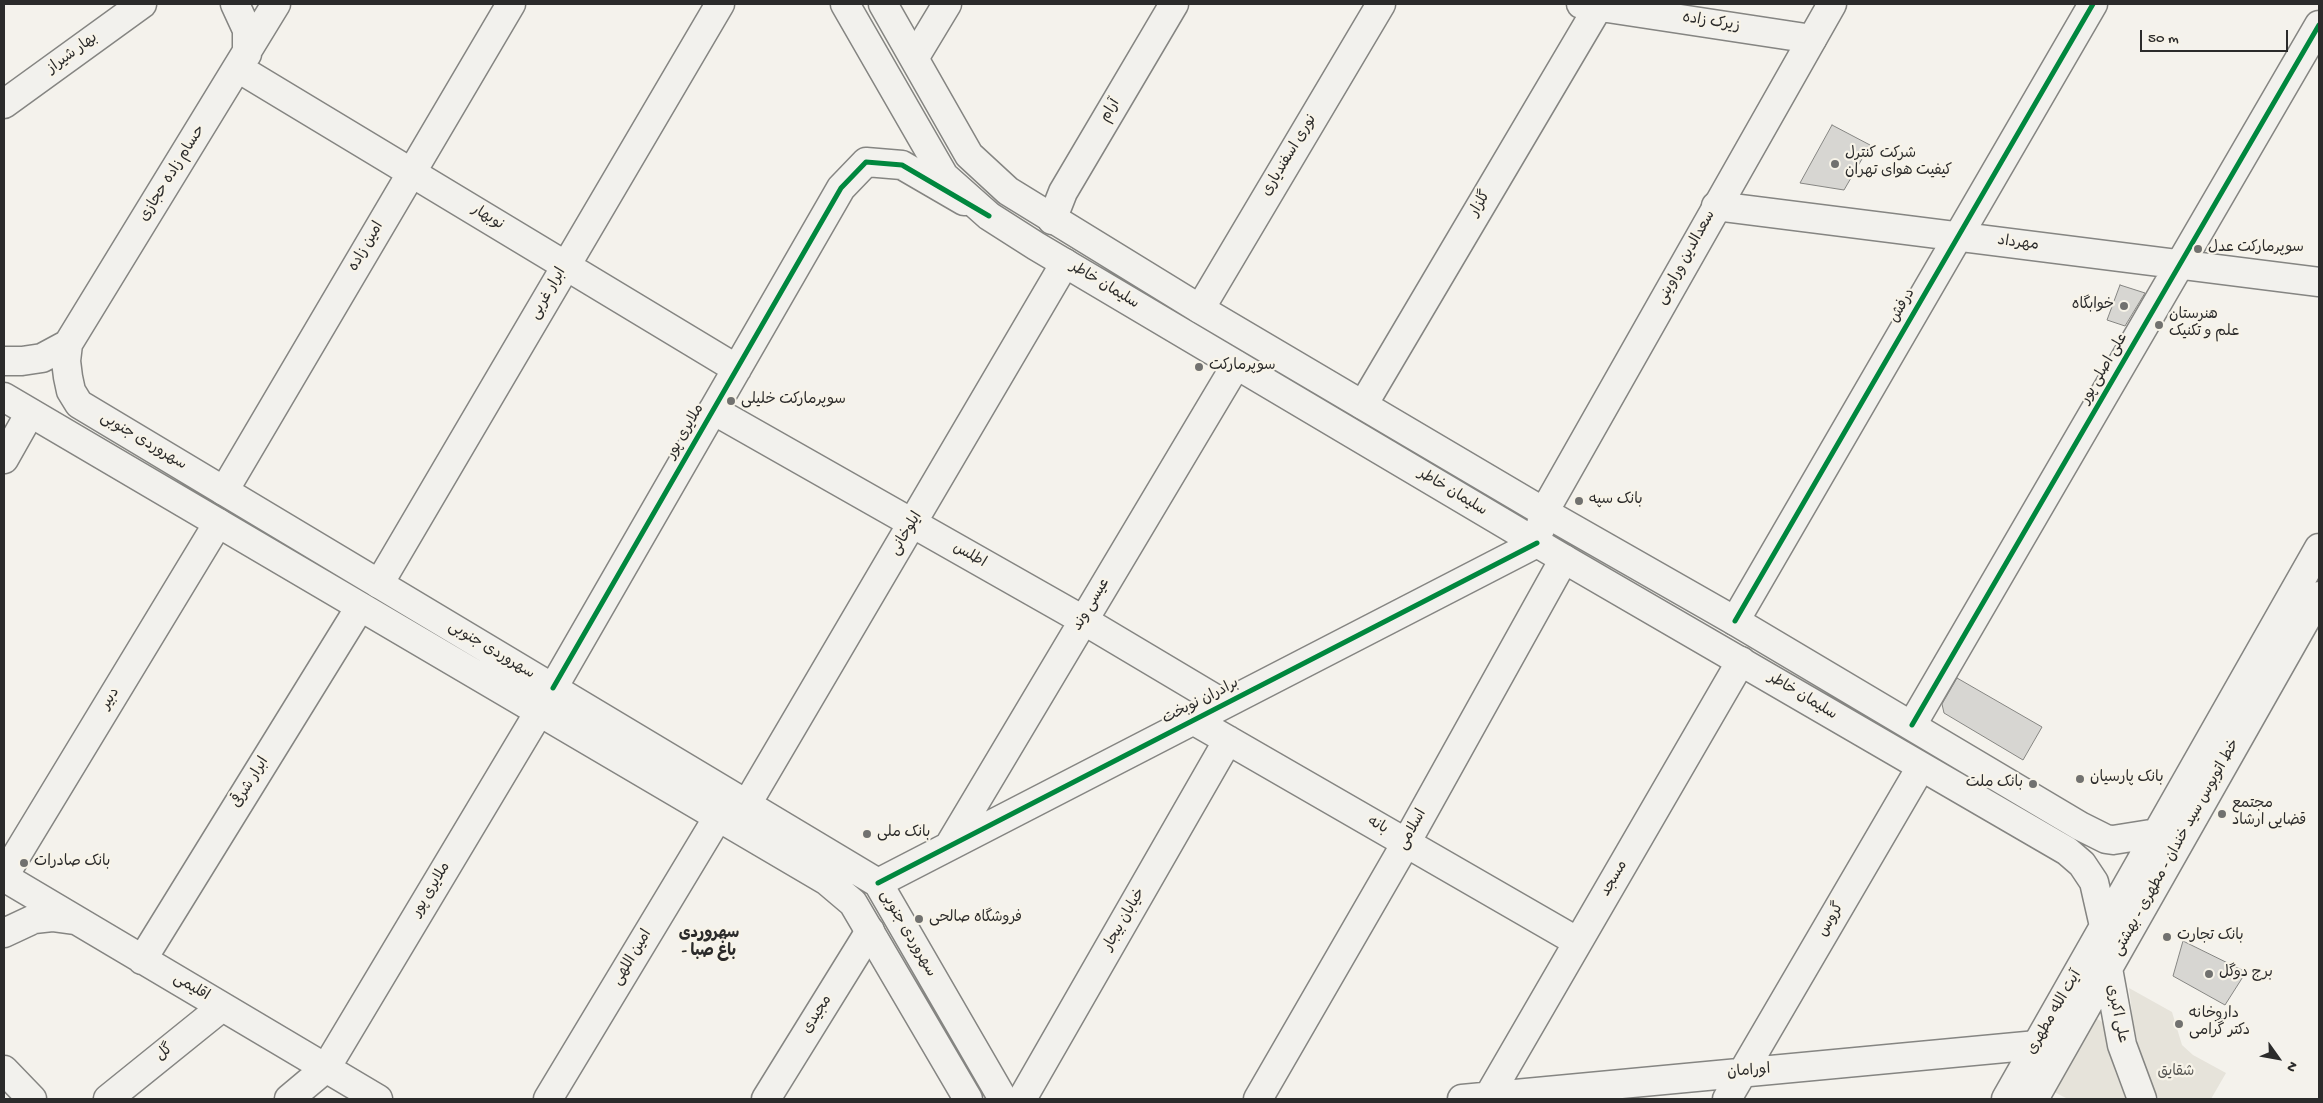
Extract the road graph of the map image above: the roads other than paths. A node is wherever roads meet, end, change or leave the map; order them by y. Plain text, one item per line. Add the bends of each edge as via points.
1 (142, 4) edge
2 (235, 4) edge
3 (276, 4) edge
4 (511, 4) edge
5 (720, 4) edge
6 (844, 4) edge
7 (883, 4) edge
8 (947, 4) edge
9 (1174, 4) edge
10 (1382, 4) edge
11 (1832, 4) edge
12 (2093, 4) edge
13 (1593, 5) edge
14 (2319, 25) edge
15 (1812, 38) junction
16 (915, 58) junction
17 (242, 61) junction
18 (4, 104) edge
19 (411, 172) junction
20 (1716, 206) junction
21 (989, 216) junction
22 (1052, 220) junction
23 (1958, 237) junction
24 (1065, 263) junction
25 (2180, 264) junction
26 (566, 266) junction
27 (2319, 282) edge
28 (1200, 309) junction
29 (68, 344) junction
30 (4, 361) edge
31 (1236, 365) junction
32 (737, 369) junction
33 (4, 398) edge
34 (1363, 405) junction
35 (713, 410) junction
36 (30, 413) junction
37 (4, 459) edge
38 (224, 491) junction
39 (1544, 512) junction
40 (218, 523) junction
41 (913, 524) junction
42 (1536, 543) junction
43 (2319, 548) edge
44 (1564, 560) junction
45 (379, 584) junction
46 (2319, 596) edge
47 (360, 606) junction
48 (1082, 620) junction
49 (1735, 621) junction
50 (1741, 661) junction
51 (553, 688) junction
52 (1224, 704) junction
53 (539, 712) junction
54 (1193, 720) junction
55 (1912, 725) junction
56 (1228, 740) junction
57 (1921, 767) junction
58 (747, 804) junction
59 (718, 817) junction
60 (2157, 832) junction
61 (1406, 843) junction
62 (949, 846) junction
63 (4, 876) edge
64 (878, 883) junction
65 (76, 920) junction
66 (2104, 926) junction
67 (870, 931) junction
68 (4, 933) edge
69 (1578, 942) junction
70 (142, 960) junction
71 (2107, 971) junction
72 (222, 1007) junction
73 (2037, 1045) junction
74 (326, 1068) junction
75 (4, 1070) edge
76 (1742, 1073) junction
77 (1488, 1098) edge
78 (32, 1099) edge
79 (108, 1099) edge
80 (289, 1099) edge
81 (378, 1099) edge
82 (548, 1099) edge
83 (766, 1099) edge
84 (968, 1099) edge
85 (1003, 1099) edge
86 (1022, 1099) edge
87 (1258, 1099) edge
88 (1462, 1099) edge
89 (1727, 1099) edge
90 (2006, 1099) edge
91 (2034, 1099) edge
92 (2142, 1099) edge

1 - 18 street, بهار شیراز
2 - 17 street via 247,30
3 - 17 street, حسام زاده حجازی
4 - 19 street, امین زاده
5 - 26 street, ابرار غربی
6 - 21 street, سلیمان خاطر via 944,176
7 - 16 street, سلیمان خاطر
8 - 16 street
9 - 22 street, آرام via 1064,192
10 - 28 street, نوری اسفندیاری
11 - 15 street, سعدالدین وراوینی
12 - 23 street, درفش
13 - 15 street, زیرک زاده
13 - 34 street, گلزار
14 - 25 street, علی اصلی پور
15 - 20 street, سعدالدین وراوینی
16 - 22 street, سلیمان خاطر via 969,155 1008,191
17 - 19 street, نوبهار
17 - 29 street, حسام زاده حجازی
19 - 26 street, نوبهار
19 - 38 street, امین زاده
20 - 23 street, مهرداد
20 - 39 street, سعدالدین وراوینی
21 - 24 street, سلیمان خاطر
21 - 32 street, ملایری پور via 902,165 866,162 841,188
22 - 28 street, سلیمان خاطر
23 - 25 street, مهرداد
23 - 49 street, درفش
24 - 31 street, سلیمان خاطر
24 - 41 street, ایلوخانی
25 - 27 street, مهرداد
25 - 55 street, علی اصلی پور
26 - 32 street, نوبهار
26 - 45 street, ابرار غربی
28 - 34 street, سلیمان خاطر
29 - 30 street via 42,358
29 - 38 street, سهروردی جنوبی via 68,377 71,391 79,404
31 - 42 street, سلیمان خاطر
31 - 48 street, عیسی وند
32 - 35 street, ملایری پور
33 - 36 street, سهروردی جنوبی
34 - 39 street, سلیمان خاطر
35 - 41 street, اطلس
35 - 51 street, ملایری پور
36 - 37 street
36 - 40 street, سهروردی جنوبی
38 - 45 street, سهروردی جنوبی
39 - 42 street, سعدالدین وراوینی
39 - 49 street, سلیمان خاطر
40 - 47 street, سهروردی جنوبی
40 - 63 street, دبیر
41 - 48 street, اطلس
41 - 58 street, ایلوخانی
42 - 44 street, سلیمان خاطر
42 - 52 street, برادران نوبخت
43 - 60 street, آیت الله مطهری
44 - 50 street, سلیمان خاطر
44 - 61 street, اسلامی
45 - 51 street, سهروردی جنوبی
46 - 71 street, خط اتوبوس سید خندان - مطهری - بهشتی
47 - 53 street, سهروردی جنوبی
47 - 70 street, ابرار شرقی
48 - 52 street, اطلس
48 - 62 street, عیسی وند
49 - 55 street, سلیمان خاطر
50 - 57 street, سلیمان خاطر
50 - 69 street, مسجد
51 - 53 street, ملایری پور
51 - 58 street, سهروردی جنوبی
52 - 54 street, برادران نوبخت
53 - 59 street, سهروردی جنوبی
53 - 74 street, ملایری پور
54 - 56 street, بانه
54 - 62 street, برادران نوبخت
55 - 60 street, سلیمان خاطر via 2106,839 2125,839
56 - 61 street, بانه
56 - 86 street, خیابان بیجار
57 - 66 street, سلیمان خاطر via 2067,851 2088,871 2094,882
57 - 76 street, گروس
58 - 64 street, سهروردی جنوبی
59 - 67 street, سهروردی جنوبی via 827,881 853,903
59 - 82 street, امین اللهی
60 - 66 street, آیت الله مطهری
61 - 69 street, بانه
61 - 87 street, اسلامی
62 - 64 street, برادران نوبخت
63 - 65 street, اقلیمی
64 - 85 street, سهروردی جنوبی
65 - 68 street via 52,917 34,920
65 - 70 street, اقلیمی
66 - 71 street, علی‌ اکبری
66 - 73 street, آیت الله مطهری
67 - 83 street, مجیدی
67 - 84 street, سهروردی جنوبی
69 - 77 street, مسجد
70 - 72 street, اقلیمی
71 - 91 street, خط اتوبوس سید خندان - مطهری - بهشتی
71 - 92 street, علی‌ اکبری via 2122,1045
72 - 74 street, اقلیمی
72 - 79 street, گل
73 - 76 street, اورامان
73 - 90 street, آیت الله مطهری
74 - 80 street, ملایری پور
74 - 81 street, اقلیمی
75 - 78 street
76 - 77 street, اورامان
76 - 89 street, گروس
77 - 88 street, اورامان

